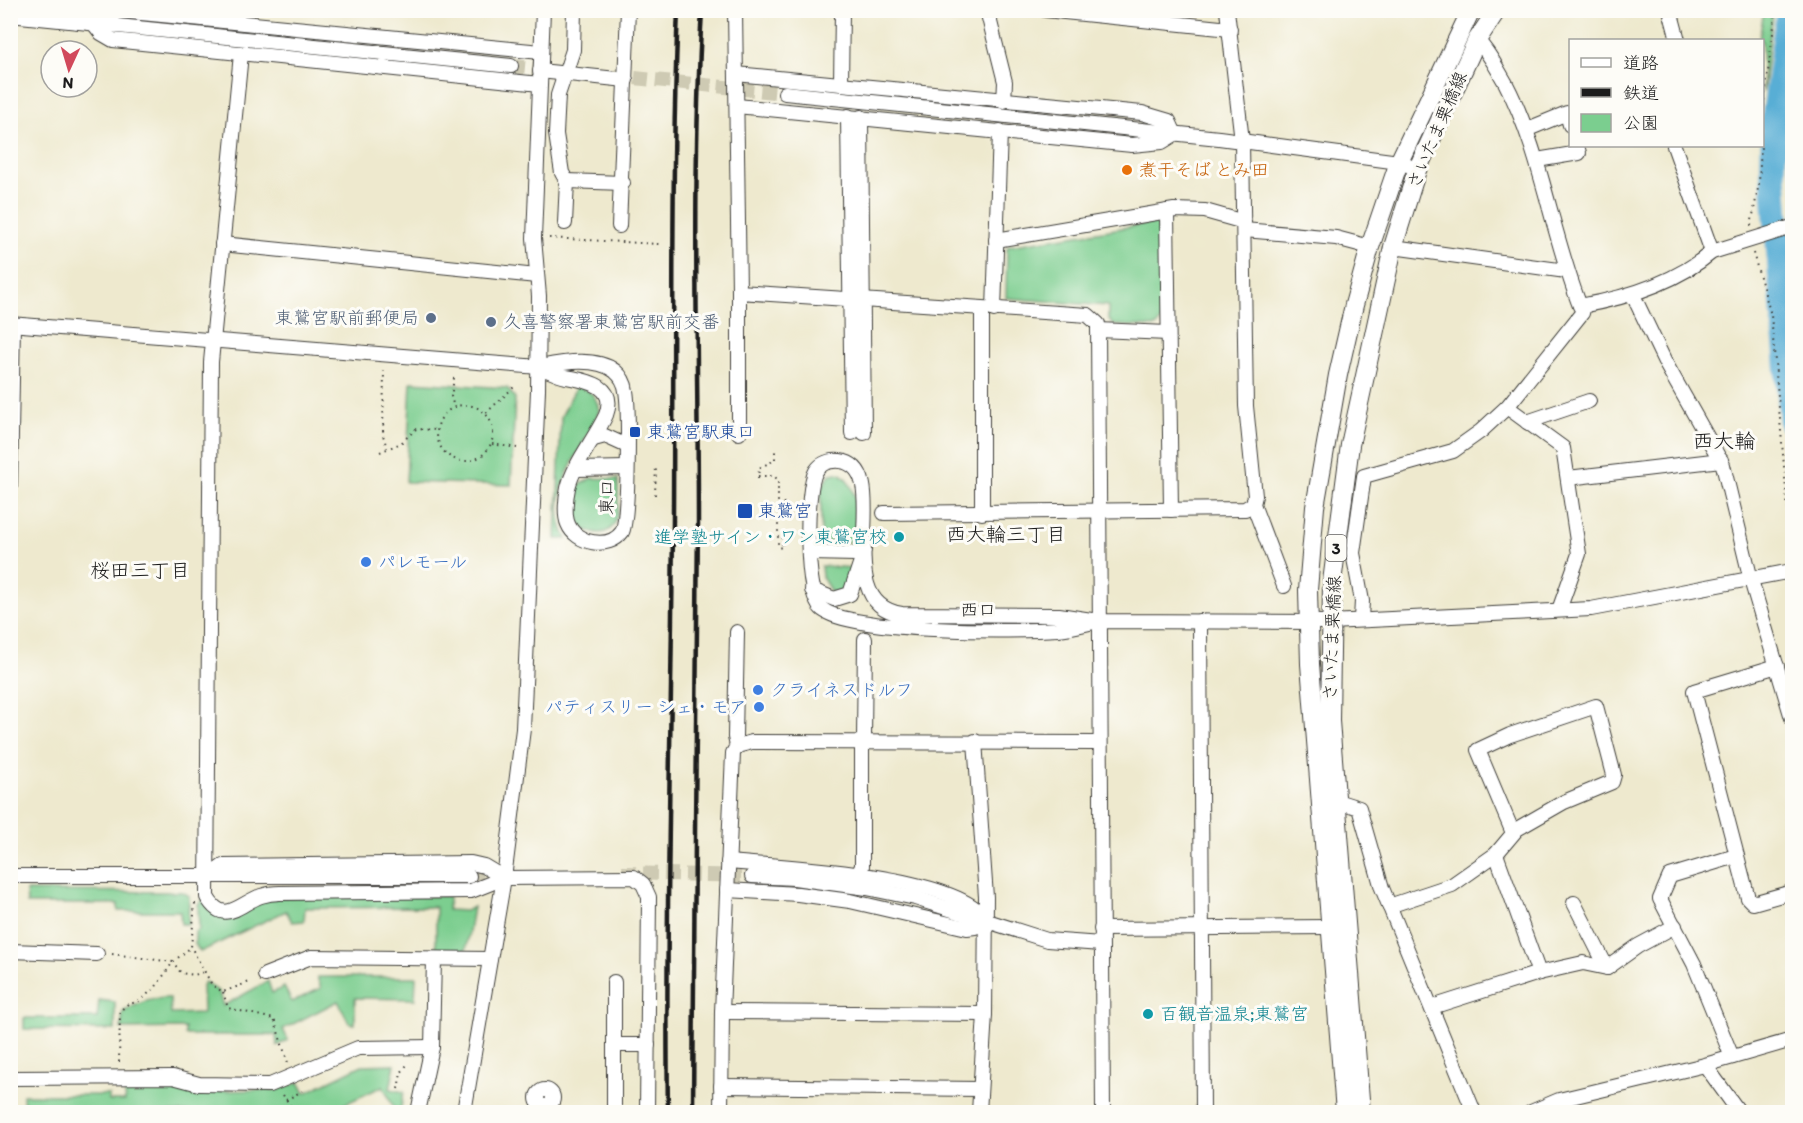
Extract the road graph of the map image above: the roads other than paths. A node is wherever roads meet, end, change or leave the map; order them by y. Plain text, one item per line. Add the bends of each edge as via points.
1 (543, 10) edge
2 (574, 10) edge
3 (628, 10) edge
4 (735, 10) edge
5 (842, 10) edge
6 (987, 10) edge
7 (1045, 10) edge
8 (1227, 10) edge
9 (1471, 10) edge
10 (1497, 10) edge
11 (1670, 10) edge
12 (10, 15) edge
13 (1155, 16) edge
14 (93, 24) junction
15 (1230, 29) junction
16 (1678, 39) edge
17 (1477, 40) junction
18 (541, 52) junction
19 (241, 54) junction
20 (511, 66) tunnel mouth
21 (567, 74) junction
22 (736, 74) junction
23 (540, 78) junction
24 (626, 80) junction
25 (841, 84) junction
26 (784, 93) tunnel mouth
27 (1004, 101) junction
28 (736, 105) junction
29 (855, 117) junction
30 (1569, 120) edge
31 (1528, 129) junction
32 (1000, 131) junction
33 (1175, 134) junction
34 (1242, 141) junction
35 (1577, 147) edge
36 (1674, 147) edge
37 (1538, 160) junction
38 (1399, 162) junction
39 (1417, 170) junction
40 (567, 181) junction
41 (622, 183) junction
42 (1167, 211) junction
43 (565, 224) dead end
44 (619, 226) dead end
45 (1244, 226) junction
46 (1792, 227) edge
47 (996, 240) junction
48 (222, 244) junction
49 (1370, 247) junction
50 (1393, 247) junction
51 (1712, 252) junction
52 (1566, 271) junction
53 (537, 276) junction
54 (740, 292) junction
55 (1633, 295) junction
56 (856, 298) junction
57 (1584, 305) junction
58 (988, 309) junction
59 (12, 324) edge
60 (1098, 330) junction
61 (1168, 333) junction
62 (212, 341) junction
63 (539, 367) junction
64 (1588, 401) dead end
65 (1507, 407) junction
66 (1527, 422) junction
67 (739, 433) dead end
68 (858, 433) dead end
69 (594, 439) junction
70 (627, 446) junction
71 (1721, 460) junction
72 (626, 468) junction
73 (577, 470) junction
74 (1568, 478) junction
75 (10, 489) edge
76 (1253, 504) junction
77 (1171, 510) junction
78 (1097, 512) junction
79 (884, 513) dead end
80 (982, 513) junction
81 (864, 550) junction
82 (810, 553) junction
83 (1792, 571) edge
84 (1751, 580) junction
85 (1284, 586) dead end
86 (812, 590) junction
87 (1559, 610) junction
88 (1361, 619) junction
89 (1098, 621) junction
90 (1200, 621) junction
91 (1308, 622) junction
92 (1330, 622) junction
93 (737, 632) dead end
94 (865, 639) dead end
95 (1777, 666) junction
96 (1792, 718) edge
97 (863, 741) junction
98 (975, 741) junction
99 (1099, 743) junction
100 (737, 746) junction
101 (1337, 801) junction
102 (1513, 833) junction
103 (1496, 854) junction
104 (1736, 856) junction
105 (728, 862) junction
106 (859, 873) junction
107 (10, 876) edge
108 (469, 876) tunnel mouth
109 (752, 876) tunnel mouth
110 (207, 877) junction
111 (504, 878) junction
112 (727, 890) junction
113 (1792, 892) edge
114 (1574, 903) dead end
115 (1389, 906) junction
116 (986, 919) junction
117 (1675, 926) junction
118 (1331, 927) junction
119 (1101, 929) junction
120 (1202, 929) junction
121 (1101, 944) junction
122 (10, 951) edge
123 (97, 954) road end
124 (434, 959) junction
125 (490, 959) junction
126 (1607, 968) junction
127 (1539, 973) junction
128 (266, 975) road end
129 (614, 982) dead end
130 (1432, 1007) junction
131 (722, 1012) junction
132 (985, 1014) junction
133 (1792, 1040) edge
134 (648, 1044) junction
135 (614, 1045) junction
136 (432, 1047) junction
137 (1732, 1058) junction
138 (1705, 1065) junction
139 (10, 1078) edge
140 (721, 1086) junction
141 (981, 1089) junction
142 (418, 1113) edge
143 (464, 1113) edge
144 (614, 1113) edge
145 (647, 1113) edge
146 (721, 1113) edge
147 (979, 1113) edge
148 (1103, 1113) edge
149 (1203, 1113) edge
150 (1345, 1113) edge
151 (1361, 1113) edge
152 (1474, 1113) edge
153 (1531, 1113) edge
154 (1739, 1113) edge

1 - 18 street
2 - 21 street via 573,50
3 - 24 street
4 - 22 street
5 - 25 street
6 - 27 street via 1005,82
7 - 13 street
8 - 15 street
9 - 38 main road, さいたま栗橋線 / 3
10 - 17 main road, さいたま栗橋線 / 3
11 - 16 street
12 - 14 street
13 - 15 street
14 - 18 street via 105,15 121,11
14 - 19 street via 113,40
14 - 20 street
15 - 34 street
17 - 31 street via 1488,51
17 - 39 main road, さいたま栗橋線 / 3
18 - 23 street
19 - 23 street
19 - 48 street
21 - 23 street
21 - 24 street
21 - 40 street via 558,95 556,134 562,173
22 - 25 street
22 - 28 street
23 - 53 street via 534,237
24 - 41 street
25 - 27 street
26 - 33 street
27 - 33 street via 1142,113 1169,122
28 - 29 street
28 - 54 street
29 - 32 street
29 - 56 street
30 - 31 street via 1567,113
31 - 37 street
32 - 33 street via 1132,145 1162,142
32 - 47 street
33 - 34 street
34 - 38 street
34 - 45 street
35 - 37 street via 1579,153
36 - 51 street
37 - 52 street
38 - 39 street
38 - 49 main road, さいたま栗橋線 / 3
39 - 50 main road, さいたま栗橋線 / 3
40 - 41 street
40 - 43 street
41 - 44 street
42 - 45 street via 1204,211
42 - 47 street
42 - 61 street
45 - 49 street via 1336,238
45 - 76 street via 1246,406
46 - 51 street
47 - 58 street
48 - 53 street
48 - 62 street
49 - 91 main road, さいたま栗橋線 / 3 via 1338,375 1317,495
50 - 52 street
50 - 92 main road, さいたま栗橋線 / 3 via 1350,445
51 - 55 street
52 - 57 street via 1580,306
53 - 63 street
54 - 56 street
54 - 67 street
55 - 57 street
55 - 71 street via 1666,364
56 - 58 street
56 - 68 street
57 - 65 street via 1582,313
58 - 60 street via 1088,315 1095,320
58 - 80 street
59 - 62 street
59 - 75 street
60 - 61 street
60 - 78 street
61 - 77 street
62 - 63 street
62 - 110 street
63 - 69 street, 東口 via 590,381 603,389 609,409
63 - 70 street, 東口 via 581,363 616,372 626,391
63 - 111 street via 523,729
64 - 66 street
65 - 66 street
65 - 88 street via 1454,451 1364,476 1353,553 1362,601
66 - 74 street via 1563,448
69 - 70 street via 605,436
69 - 73 street, 東口
70 - 72 street, 東口
71 - 74 street
71 - 84 street
72 - 73 street
72 - 73 street, 東口 via 623,529 615,538 600,542 576,536 567,523 568,487
74 - 87 street via 1579,554
76 - 77 street via 1245,509
76 - 85 street
77 - 78 street
78 - 80 street
78 - 89 street
79 - 80 street
81 - 82 street via 856,554
81 - 82 street, 西口 via 865,503 860,476 848,463 831,461 822,464 813,479
81 - 86 street via 850,594 834,599
81 - 89 street, 西口 via 868,591 879,606 891,613 1059,615
82 - 86 street, 西口
83 - 84 street
84 - 87 street via 1591,609
84 - 95 street
86 - 89 street, 西口 via 823,611 846,620 886,627 1059,629
87 - 88 street
88 - 92 street
89 - 90 street
89 - 99 street
90 - 91 street
90 - 120 street
91 - 92 street
91 - 118 main road, さいたま栗橋線 / 3
92 - 101 main road, さいたま栗橋線 / 3 via 1330,721
93 - 100 street
94 - 97 street
95 - 96 street
95 - 104 street via 1694,691
97 - 98 street
97 - 100 street via 752,742
97 - 106 street
98 - 99 street
98 - 116 street
99 - 119 street
100 - 105 street via 733,753
101 - 115 street via 1359,808
101 - 151 main road, さいたま栗橋線 / 3
102 - 102 street via 1564,802 1612,782 1614,775 1596,706 1478,750
102 - 103 street
103 - 115 street via 1452,885
103 - 127 street
104 - 113 street via 1750,901 1757,903
104 - 117 street via 1671,876 1660,899
105 - 106 street
105 - 112 street
106 - 116 street via 965,902 976,907
107 - 110 street
108 - 110 street
109 - 116 street via 867,888
110 - 111 street via 223,866 471,863
110 - 111 street via 207,897 228,912 271,894 471,891
111 - 125 street
111 - 134 street via 640,880 649,897
112 - 116 street via 850,901 967,928
112 - 131 street
114 - 126 street
115 - 130 street
116 - 121 street via 1047,940
116 - 132 street
117 - 126 street
117 - 137 street
118 - 120 street
118 - 150 main road, さいたま栗橋線 / 3
119 - 120 street
119 - 121 street
120 - 149 street
121 - 148 street
122 - 123 street
124 - 125 street
124 - 128 street via 311,957
124 - 136 street
125 - 143 street
126 - 127 street via 1583,963
127 - 130 street
129 - 135 street
130 - 152 street
131 - 132 street
131 - 140 street
132 - 141 street
133 - 137 street
134 - 135 street
134 - 145 street
135 - 144 street
136 - 139 street via 358,1048 276,1084 200,1084 173,1077
136 - 142 street
137 - 138 street
138 - 153 street via 1559,1100
138 - 154 street
140 - 141 street
140 - 146 street
141 - 147 street

